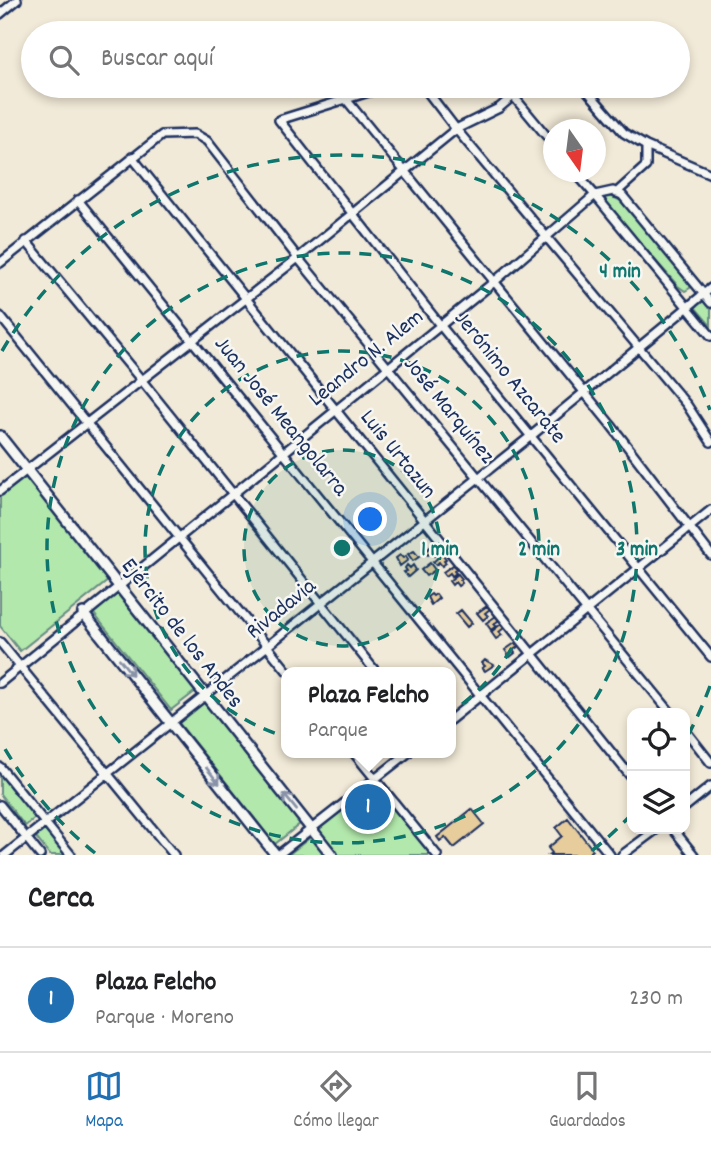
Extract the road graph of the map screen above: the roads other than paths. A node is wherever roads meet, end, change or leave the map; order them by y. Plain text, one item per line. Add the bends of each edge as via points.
1 (17, 0) edge
2 (0, 15) edge
3 (345, 98) joint
4 (432, 98) edge
5 (511, 98) edge
6 (515, 98) edge
7 (593, 98) edge
8 (456, 129) junction
9 (543, 132) edge
10 (646, 146) junction
11 (132, 157) junction
12 (405, 172) junction
13 (711, 174) edge
14 (584, 182) edge
15 (616, 193) junction
16 (595, 195) junction
17 (78, 200) junction
18 (352, 215) junction
19 (548, 237) junction
20 (26, 241) junction
21 (298, 258) junction
22 (0, 263) edge
23 (494, 282) junction
24 (711, 288) edge
25 (703, 294) junction
26 (246, 298) junction
27 (711, 303) edge
28 (688, 307) junction
29 (0, 316) edge
30 (440, 325) junction
31 (711, 336) edge
32 (194, 340) junction
33 (639, 347) junction
34 (388, 367) junction
35 (142, 382) junction
36 (584, 391) junction
37 (335, 410) junction
38 (88, 424) junction
39 (0, 436) edge
40 (531, 436) junction
41 (711, 442) edge
42 (283, 452) junction
43 (28, 471) junction
44 (479, 478) junction
45 (0, 491) edge
46 (232, 493) junction
47 (711, 510) edge
48 (425, 521) junction
49 (689, 528) junction
50 (178, 537) junction
51 (711, 555) edge
52 (372, 562) junction
53 (638, 568) junction
54 (118, 586) junction
55 (320, 604) junction
56 (586, 610) junction
57 (83, 614) junction
58 (0, 642) edge
59 (267, 647) junction
60 (532, 654) junction
61 (711, 657) edge
62 (20, 667) junction
63 (284, 667) edge
64 (372, 667) edge
65 (0, 683) edge
66 (481, 695) junction
67 (205, 696) junction
68 (667, 708) edge
69 (456, 715) edge
70 (170, 723) junction
71 (690, 736) edge
72 (358, 758) edge
73 (401, 758) edge
74 (711, 762) edge
75 (0, 767) edge
76 (627, 772) edge
77 (108, 773) junction
78 (375, 778) junction
79 (711, 786) edge
80 (690, 803) edge
81 (0, 805) edge
82 (45, 823) junction
83 (311, 828) junction
84 (650, 834) edge
85 (677, 834) edge
86 (27, 838) junction
87 (5, 855) edge
88 (40, 855) edge
89 (71, 855) edge
90 (174, 855) edge
91 (277, 855) edge
92 (332, 855) edge
93 (437, 855) edge
94 (610, 855) edge
95 (622, 855) edge
96 (694, 855) edge

1 - 2 street
3 - 12 street
3 - 18 street, Jerónimo Azcarate via 279,120
4 - 8 street
5 - 8 street
6 - 9 street
7 - 10 street via 616,125
8 - 12 street
8 - 19 street
10 - 13 street
10 - 15 street via 646,166
11 - 17 street
11 - 21 street, José Marquínez via 162,135 195,134 207,141
11 - 26 street, Luis Urtazun
12 - 18 street
12 - 23 street
14 - 16 street
15 - 16 street
15 - 25 street
16 - 19 street, Leandro N. Alem
16 - 28 street
17 - 20 street
17 - 32 street, Juan José Meangolarra
18 - 21 street
18 - 30 street, Jerónimo Azcarate
19 - 23 street, Leandro N. Alem
19 - 33 street
20 - 22 street
20 - 35 street
21 - 26 street
21 - 34 street, José Marquínez
23 - 30 street, Leandro N. Alem
23 - 36 street
24 - 25 street, Rivadavia
25 - 27 street
25 - 28 street, Rivadavia
26 - 32 street
26 - 37 street, Luis Urtazun
28 - 31 street
28 - 33 street, Rivadavia
29 - 38 street
30 - 34 street, Leandro N. Alem
30 - 40 street, Jerónimo Azcarate
32 - 35 street
32 - 42 street, Juan José Meangolarra
33 - 36 street, Rivadavia
33 - 41 street
34 - 37 street, Leandro N. Alem
34 - 44 street, José Marquínez
35 - 38 street
35 - 46 street
36 - 40 street, Rivadavia
36 - 49 street
37 - 42 street, Leandro N. Alem
37 - 48 street, Luis Urtazun
38 - 43 street
38 - 50 street
39 - 43 street, Ejército de los Andes
40 - 44 street, Rivadavia
40 - 53 street, Jerónimo Azcarate
42 - 46 street, Leandro N. Alem
42 - 52 street, Juan José Meangolarra
43 - 45 street
43 - 54 street, Ejército de los Andes
44 - 48 street, Rivadavia
44 - 56 street, José Marquínez
46 - 50 street, Leandro N. Alem
46 - 55 street
47 - 49 street
48 - 52 street, Rivadavia
48 - 60 street, Luis Urtazun
49 - 51 street
49 - 53 street
50 - 54 street, Leandro N. Alem
50 - 59 street
52 - 55 street, Rivadavia
52 - 66 street, Juan José Meangolarra
53 - 56 street
53 - 61 street, Jerónimo Azcarate
54 - 57 street, Leandro N. Alem
54 - 67 street, Ejército de los Andes
55 - 59 street, Rivadavia
55 - 64 street
56 - 60 street
56 - 68 street, José Marquínez
57 - 62 street, Leandro N. Alem
57 -> 70 street
58 - 62 street
59 - 63 street
59 - 67 street, Rivadavia
60 - 66 street
60 - 76 street, Luis Urtazun
62 - 65 street, Leandro N. Alem
62 - 77 street
66 - 69 street
66 - 94 street, Juan José Meangolarra
67 - 70 street, Rivadavia
83 -> 67 street, Ejército de los Andes
70 - 77 street, Rivadavia
70 -> 91 street
71 - 74 street
72 - 78 street
73 - 78 street
75 - 82 street
77 - 82 street, Rivadavia
77 - 90 street
78 - 83 street
78 - 93 street
79 - 80 street
81 - 86 street
82 - 86 street, Rivadavia
82 - 89 street
83 - 91 street
83 - 92 street, Ejército de los Andes
84 - 95 street
85 - 96 street
86 - 87 street, Rivadavia
86 - 88 street

